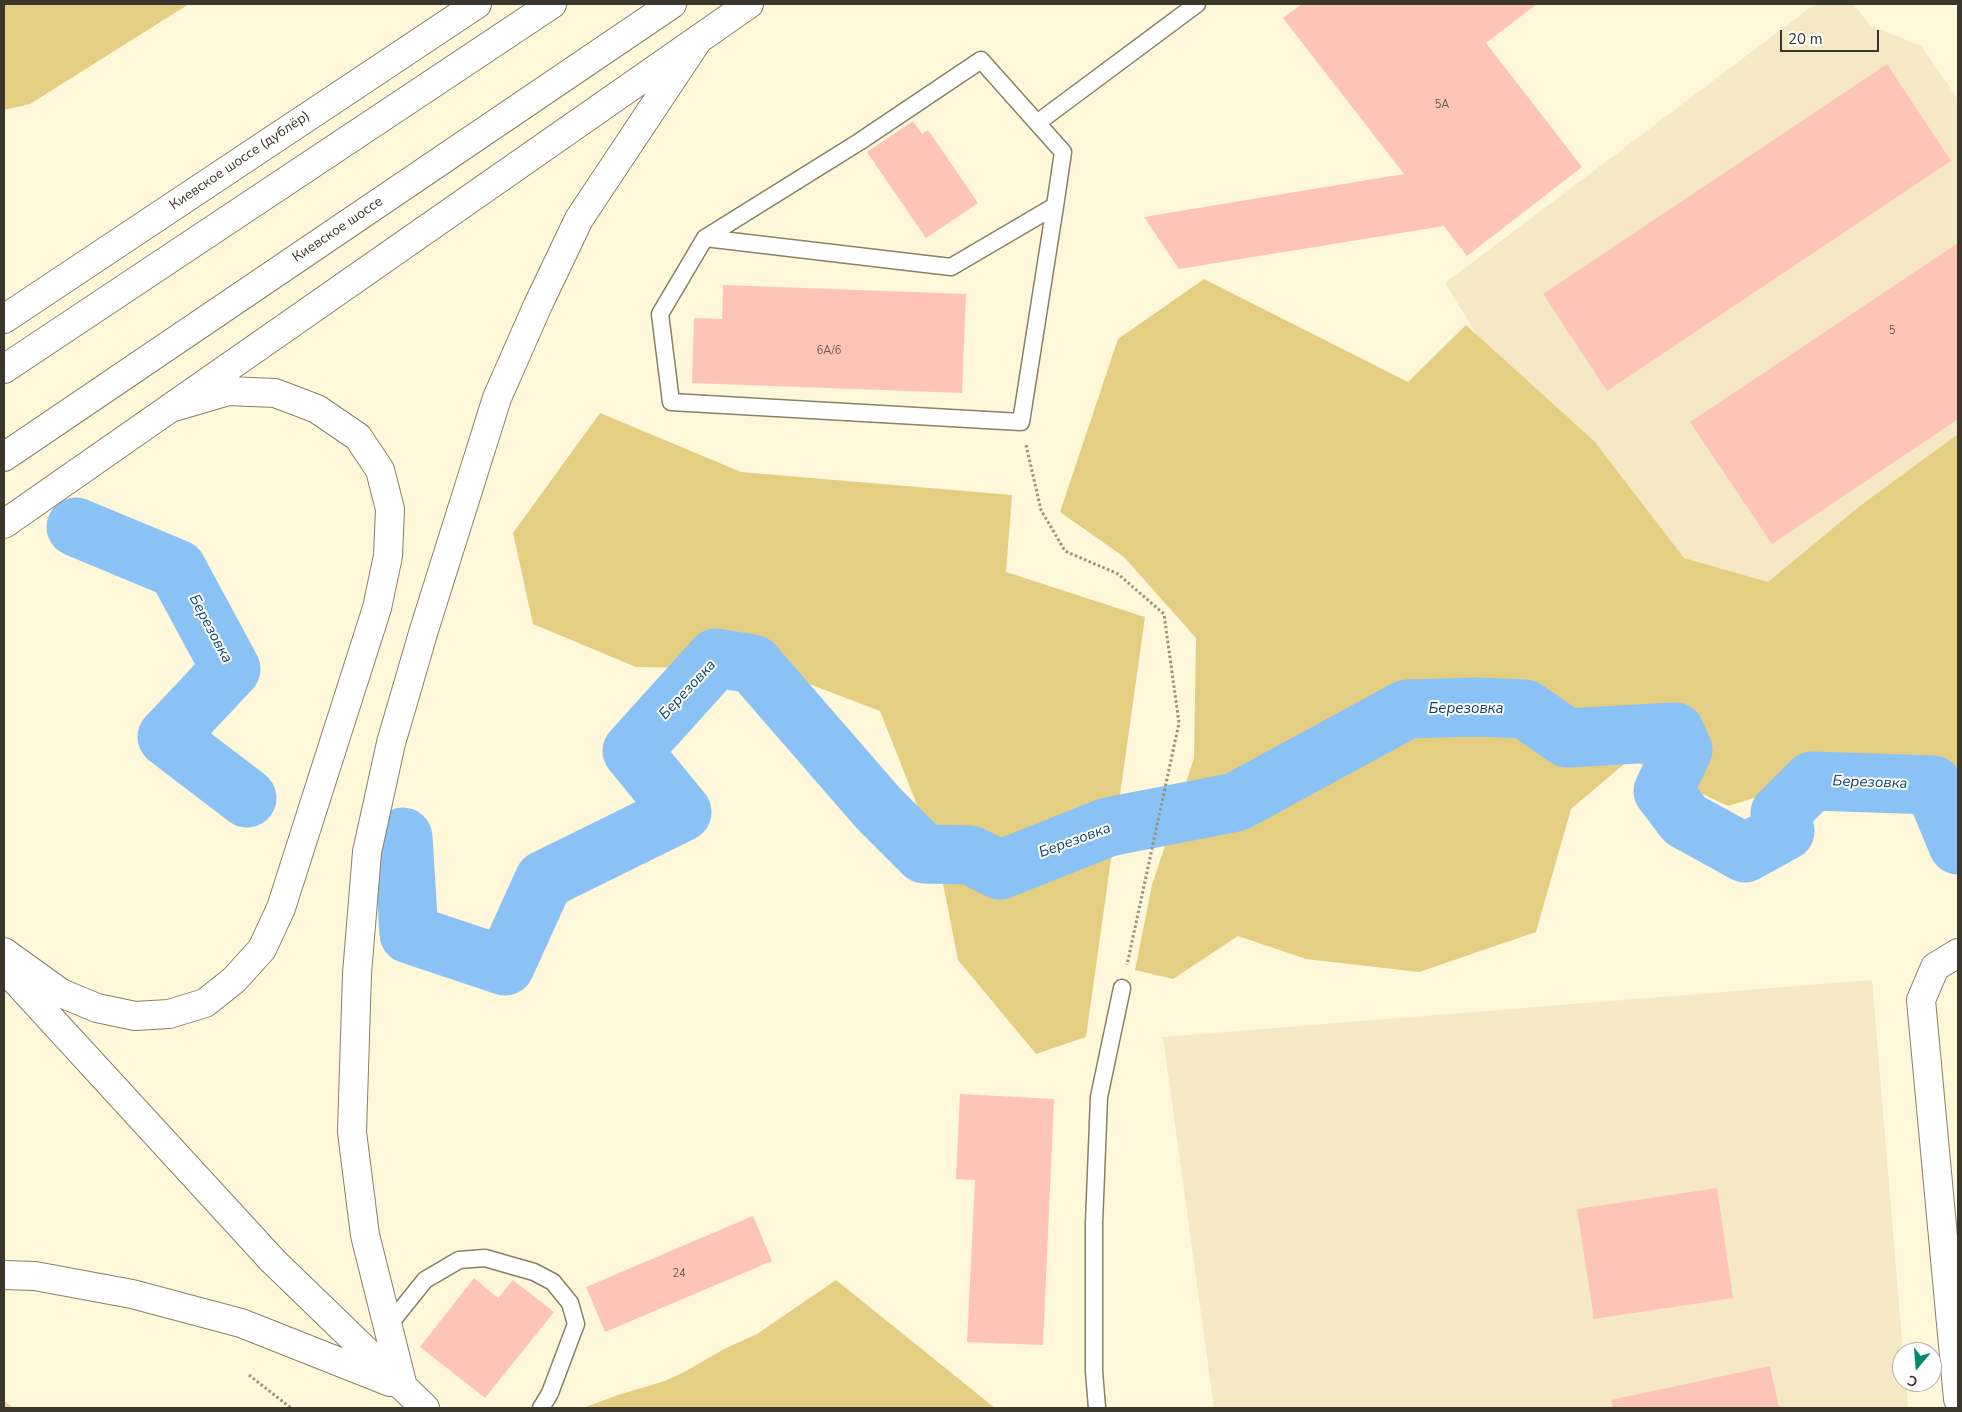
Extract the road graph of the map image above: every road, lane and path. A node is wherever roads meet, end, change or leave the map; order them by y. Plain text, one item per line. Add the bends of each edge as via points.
1 (477, 4) edge
2 (552, 4) edge
3 (672, 4) edge
4 (749, 4) edge
5 (1197, 4) edge
6 (698, 40) junction
7 (1037, 123) junction
8 (1055, 206) junction
9 (705, 238) junction
10 (4, 319) edge
11 (4, 369) edge
12 (170, 408) junction
13 (1021, 422) junction
14 (4, 457) edge
15 (4, 524) edge
16 (4, 952) edge
17 (1958, 953) edge
18 (4, 968) edge
19 (1122, 988) joint
20 (4, 1275) edge
21 (388, 1326) junction
22 (249, 1375) dead end
23 (403, 1387) junction
24 (1958, 1399) edge
25 (291, 1408) edge
26 (425, 1408) edge
27 (541, 1408) edge
28 (1097, 1408) edge

1 - 10 main road, Киевское шоссе (дублёр)
2 - 11 main road
3 - 14 main road, Киевское шоссе
4 - 6 main road
5 - 7 lane
6 - 12 main road
6 - 21 main road via 579,219 537,306 497,398 391,743 367,852 357,974 352,1132 365,1236
7 - 8 lane via 1063,152
7 - 9 lane via 981,60 860,142
8 - 9 lane via 951,267
8 - 13 lane
9 - 13 lane via 660,314 672,402
12 - 15 main road
12 - 16 main road via 228,391 275,393 318,409 358,437 380,470 390,509 388,556 377,608 281,908 262,949 234,980 205,1003 168,1014 135,1016 97,1008 61,993
13 - 19 path via 1041,510 1065,551 1118,574 1164,614 1179,723
17 - 24 main road via 1935,967 1921,1000
18 - 23 main road via 273,1261
19 - 28 lane via 1099,1097 1094,1224
20 - 23 main road via 35,1276 132,1294 242,1323
21 - 23 main road
21 - 27 lane via 425,1280 459,1260 485,1258 540,1275 553,1282 570,1303 576,1324 550,1394
22 - 25 path
23 - 26 main road

